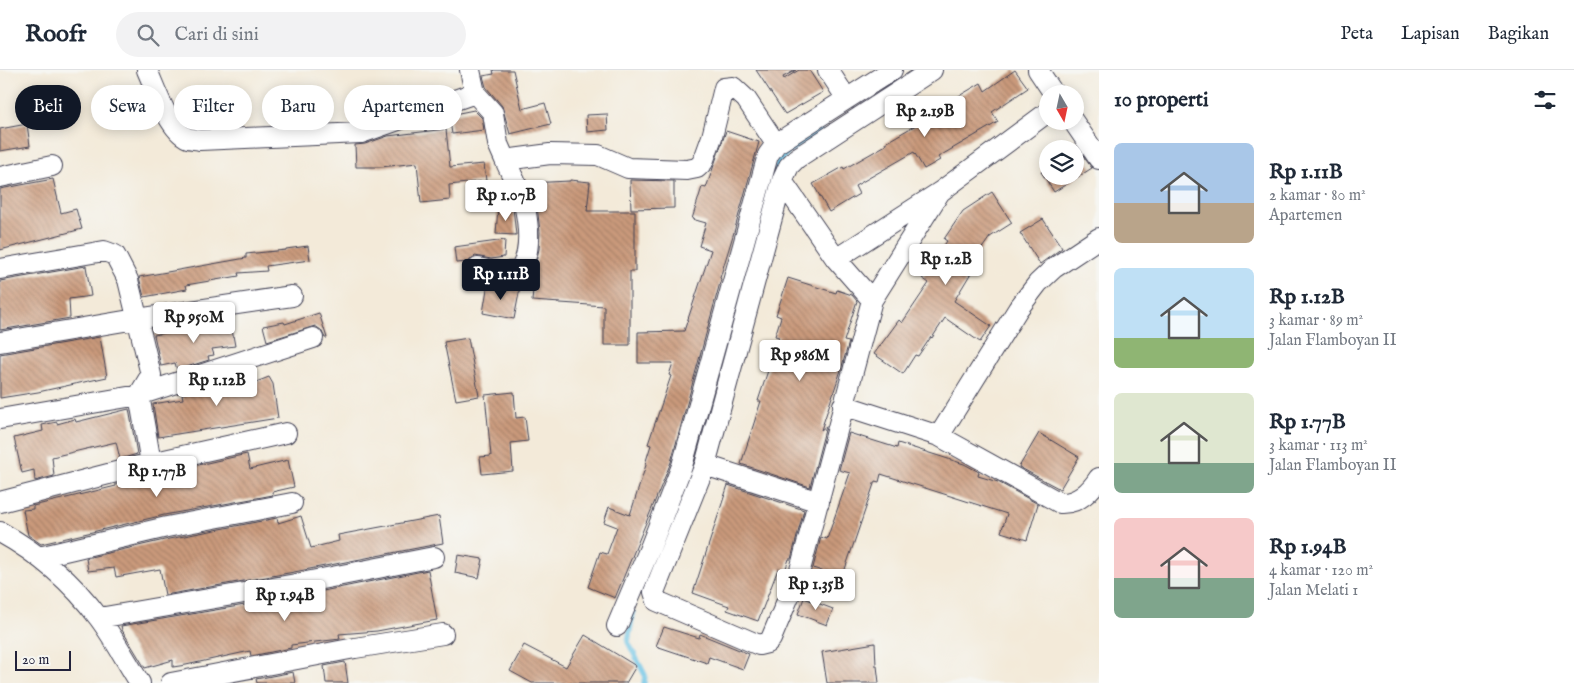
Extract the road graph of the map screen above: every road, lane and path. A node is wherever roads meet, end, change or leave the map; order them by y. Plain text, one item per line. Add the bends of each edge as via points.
1 (147, 70) edge
2 (470, 70) edge
3 (828, 70) edge
4 (892, 70) edge
5 (932, 70) edge
6 (1038, 70) edge
7 (1048, 85) edge
8 (475, 93) junction
9 (847, 99) junction
10 (1039, 119) edge
11 (1079, 130) edge
12 (776, 144) junction
13 (1099, 159) edge
14 (505, 160) junction
15 (52, 166) dead end
16 (0, 177) edge
17 (782, 181) junction
18 (940, 192) junction
19 (1099, 238) edge
20 (836, 258) junction
21 (0, 268) edge
22 (478, 268) dead end
23 (292, 296) dead end
24 (872, 300) junction
25 (136, 319) junction
26 (313, 338) dead end
27 (0, 342) edge
28 (139, 395) junction
29 (843, 405) junction
30 (0, 419) edge
31 (286, 433) dead end
32 (939, 436) junction
33 (151, 463) junction
34 (705, 465) junction
35 (1099, 478) edge
36 (0, 502) edge
37 (819, 502) junction
38 (292, 503) dead end
39 (0, 532) edge
40 (39, 557) junction
41 (434, 557) dead end
42 (99, 618) junction
43 (617, 626) dead end
44 (443, 634) dead end
45 (140, 683) edge
46 (171, 683) edge

1 - 8 street via 178,131 188,138 200,140 361,133
2 - 8 street
3 - 9 street
4 - 9 street
5 - 17 street via 797,158
6 - 7 street
8 - 14 street via 493,113 498,144
9 - 12 street
10 - 18 street
11 - 13 street
12 - 14 street via 746,99 733,87 724,88 712,137 698,168 628,168 598,155 550,154
12 - 43 street via 768,155 682,466
14 - 22 street via 525,207 528,239 525,263 520,270 510,273
15 - 16 street
17 - 20 street
17 - 34 street
18 - 20 street
18 - 24 street
19 - 32 street via 1054,268 1038,283 1018,309
20 - 24 street
21 - 25 street via 104,251 115,255 128,280
23 - 25 street
24 - 29 street
25 - 27 street
25 - 28 street via 151,375
26 - 28 street
28 - 30 street
28 - 33 street
29 - 32 street
29 - 37 street
31 - 33 street
32 - 35 street via 1060,503 1076,501 1091,491
33 - 36 street
34 - 37 street
34 - 37 street via 654,592 656,601 759,645 770,640 800,570
38 - 40 street via 167,527
39 - 40 street
40 - 42 street
41 - 42 street
42 - 45 street
44 - 46 street

